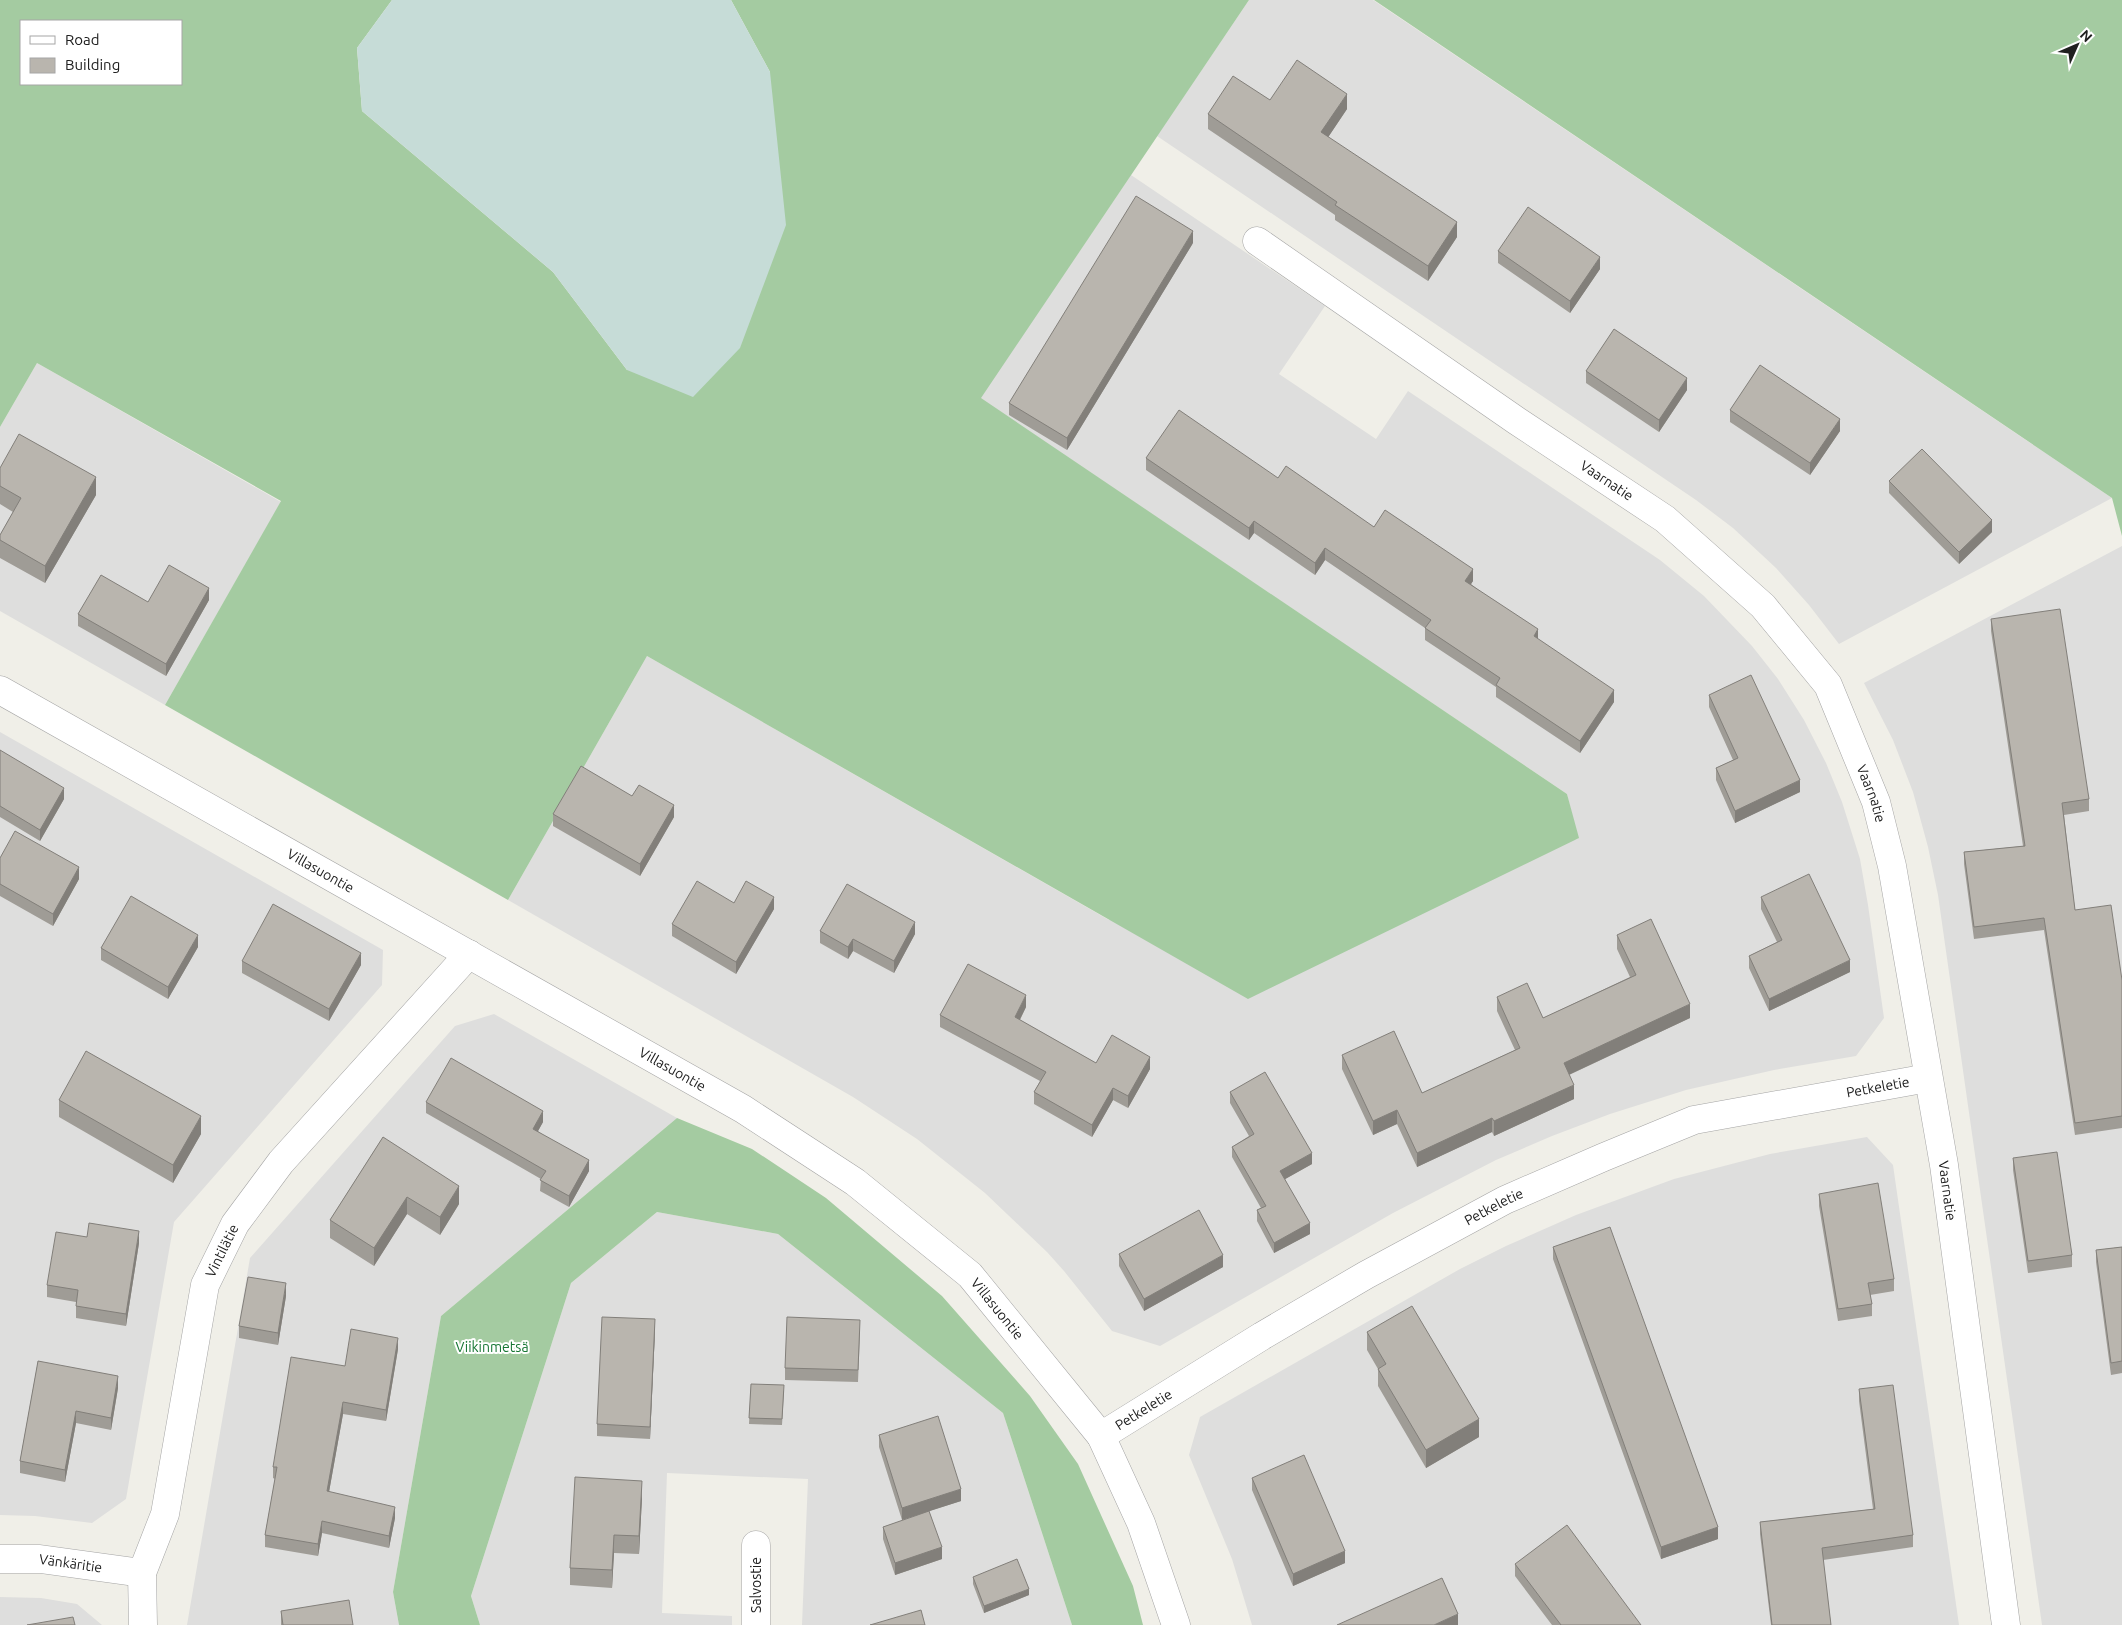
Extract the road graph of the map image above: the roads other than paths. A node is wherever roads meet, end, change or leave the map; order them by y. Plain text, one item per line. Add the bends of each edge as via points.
1 (1258, 241) dead end
2 (0, 690) edge
3 (469, 954) junction
4 (1928, 1078) junction
5 (1100, 1436) junction
6 (756, 1545) dead end
7 (0, 1559) edge
8 (142, 1573) junction
9 (143, 1625) edge
10 (756, 1625) edge
11 (1176, 1625) edge
12 (2006, 1625) edge

1 - 4 street, Vaarnatie via 1517,421 1665,519 1763,606 1828,685 1876,802 1892,866
2 - 3 street, Villasuontie
3 - 5 street, Villasuontie via 743,1109 855,1182 970,1275
3 - 8 street, Vintilätie via 281,1162 235,1224 205,1285 165,1514
4 - 5 street, Petkeletie via 1694,1120 1595,1160 1505,1200 1366,1276
4 - 12 street, Vaarnatie via 1944,1165
5 - 11 street, Villasuontie via 1141,1523
6 - 10 street, Salvostie
7 - 8 street, Vänkäritie via 40,1560
8 - 9 street, Vintilätie

